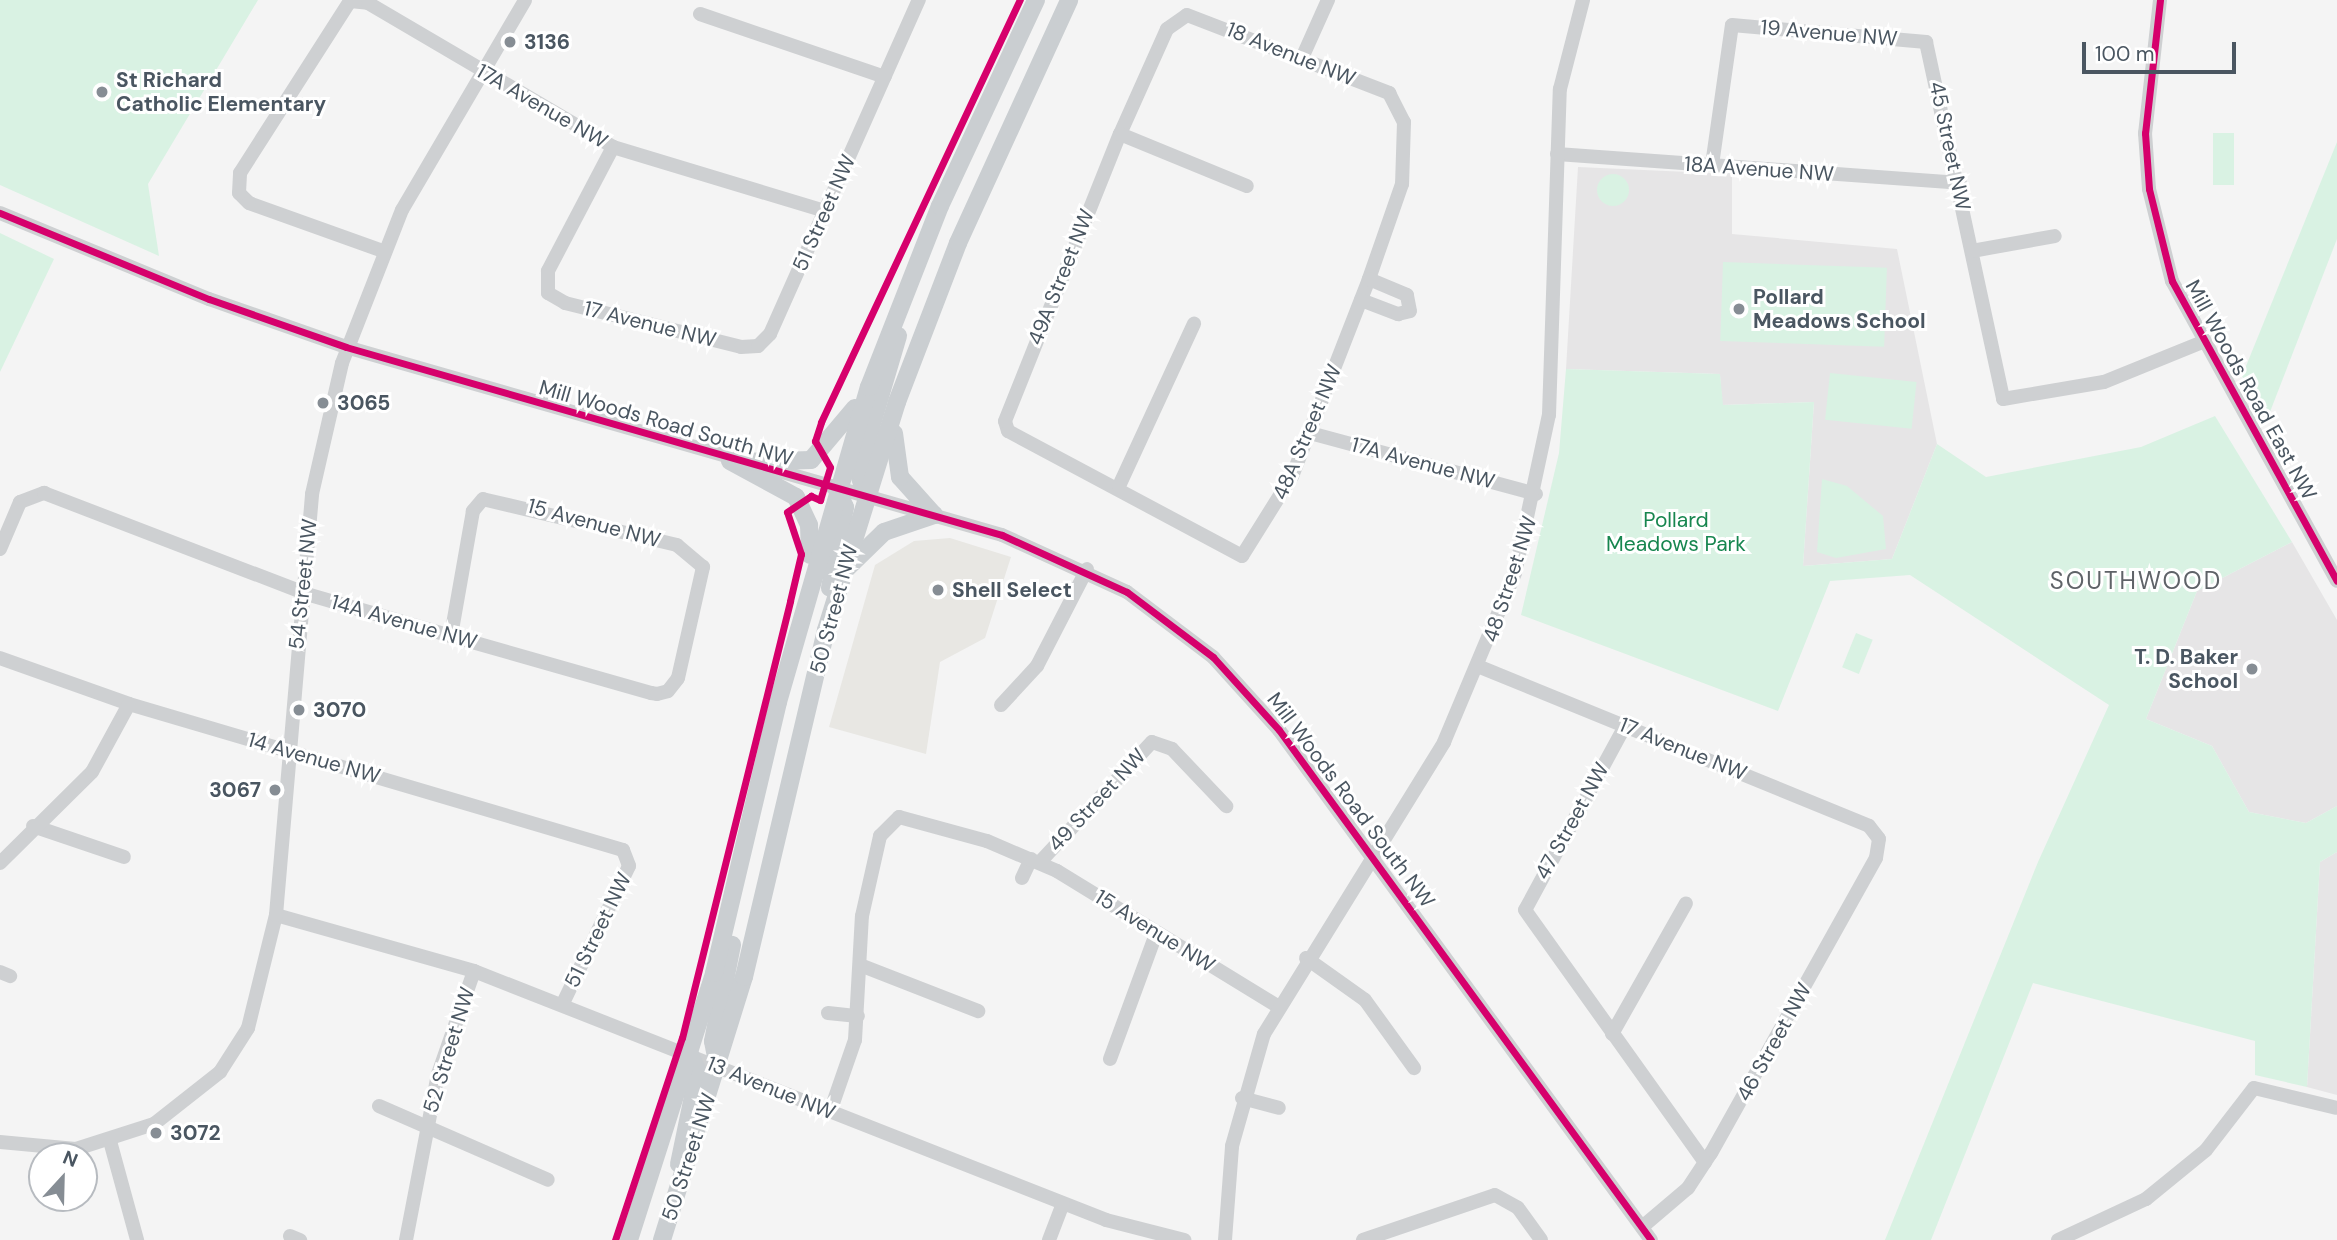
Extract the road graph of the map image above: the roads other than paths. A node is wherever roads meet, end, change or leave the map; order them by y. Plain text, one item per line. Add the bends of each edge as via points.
1 (525, 0) edge
2 (919, 0) edge
3 (1036, 0) edge
4 (1069, 0) edge
5 (1328, 0) edge
6 (2160, 0) edge
7 (350, 1) edge
8 (1580, 1) edge
9 (700, 14) dead end
10 (1181, 16) joint
11 (1926, 42) joint
12 (1302, 58) junction
13 (480, 71) junction
14 (885, 78) junction
15 (1398, 100) joint
16 (1120, 134) junction
17 (613, 147) junction
18 (1558, 154) junction
19 (1712, 165) junction
20 (1960, 183) junction
21 (1247, 186) dead end
22 (825, 211) junction
23 (0, 213) edge
24 (2056, 236) dead end
25 (383, 251) junction
26 (1972, 251) junction
27 (1369, 279) junction
28 (901, 298) junction
29 (1361, 300) junction
30 (1194, 324) dead end
31 (2200, 343) junction
32 (758, 346) joint
33 (346, 347) junction
34 (869, 387) junction
35 (897, 402) junction
36 (1310, 433) junction
37 (730, 461) junction
38 (1119, 486) junction
39 (836, 488) junction
40 (1536, 494) junction
41 (866, 497) junction
42 (934, 515) junction
43 (0, 549) edge
44 (1087, 569) junction
45 (842, 574) junction
46 (2337, 582) edge
47 (301, 592) junction
48 (801, 617) junction
49 (826, 629) junction
50 (451, 636) junction
51 (0, 658) edge
52 (1480, 667) junction
53 (668, 691) joint
54 (129, 704) junction
55 (1001, 705) dead end
56 (1625, 726) junction
57 (287, 750) junction
58 (1226, 806) dead end
59 (33, 826) junction
60 (1879, 839) joint
61 (628, 854) joint
62 (124, 857) dead end
63 (1372, 857) junction
64 (1035, 861) junction
65 (0, 863) edge
66 (1022, 878) dead end
67 (736, 879) junction
68 (1686, 903) dead end
69 (276, 915) junction
70 (1156, 934) junction
71 (1306, 958) junction
72 (860, 965) junction
73 (474, 971) junction
74 (562, 1006) junction
75 (1277, 1006) junction
76 (978, 1011) dead end
77 (828, 1013) dead end
78 (858, 1016) junction
79 (1612, 1034) junction
80 (690, 1056) junction
81 (1110, 1059) dead end
82 (719, 1068) junction
83 (1414, 1068) dead end
84 (1242, 1098) junction
85 (379, 1106) dead end
86 (1279, 1108) dead end
87 (2337, 1108) edge
88 (830, 1112) junction
89 (426, 1128) junction
90 (110, 1141) junction
91 (0, 1142) edge
92 (1705, 1162) junction
93 (548, 1180) dead end
94 (1063, 1203) junction
95 (672, 1213) junction
96 (1642, 1227) junction
97 (137, 1240) edge
98 (406, 1240) edge
99 (629, 1240) edge
100 (662, 1240) edge
101 (1049, 1240) edge
102 (1184, 1240) edge
103 (1225, 1240) edge
104 (1363, 1240) edge
105 (1541, 1240) edge
106 (1651, 1240) edge
107 (2058, 1240) edge

1 - 13 street, 54 Street NW
2 - 14 street, 51 Street NW
3 - 28 main road, 50 Street NW
4 - 35 main road, 50 Street NW via 958,243
5 - 12 street
6 - 31 street, Mill Woods Road East NW via 2146,93 2149,189 2172,281
7 - 13 street, 17A Avenue NW via 368,3
7 - 25 street via 240,173 239,192 249,203
8 - 18 street, 48 Street NW via 1562,75
9 - 14 street
10 - 12 street, 18 Avenue NW
10 - 16 street, 49A Street NW via 1167,29
11 - 19 street, 19 Avenue NW via 1732,24
11 - 20 street, 45 Street NW
12 - 15 street, 18 Avenue NW
13 - 17 street, 17A Avenue NW
13 - 25 street, 54 Street NW
14 - 22 street, 51 Street NW
15 - 27 street, 48A Street NW via 1404,122 1402,184
16 - 21 street
16 - 38 street, 49A Street NW via 1004,421 1008,431
17 - 22 street, 17A Avenue NW
17 - 32 street, 17 Avenue NW via 548,271 546,289 565,303 740,347
18 - 19 street, 18A Avenue NW
18 - 40 street, 48 Street NW via 1556,335
19 - 20 street, 18A Avenue NW
20 - 26 street, 45 Street NW
22 - 32 street, 51 Street NW via 770,334
23 - 33 street, Mill Woods Road South NW via 209,299
24 - 26 street
25 - 33 street, 54 Street NW
26 - 31 street, 45 Street NW via 2003,399 2104,382
27 - 29 street, 48A Street NW
27 - 29 street via 1410,298 1410,310 1398,314
28 - 34 main road, 50 Street NW
28 - 41 main road via 902,323 858,471
29 - 36 street, 48A Street NW
30 - 38 street
31 - 46 street, Mill Woods Road East NW
33 - 37 street, Mill Woods Road South NW
33 - 47 street, 54 Street NW via 317,463
34 - 37 main road via 834,440 811,460
34 - 39 main road, 50 Street NW
35 - 41 main road, 50 Street NW
35 - 42 main road via 897,470
36 - 38 street, 48A Street NW via 1278,502 1238,555
36 - 40 street, 17A Avenue NW
37 - 39 street, Mill Woods Road South NW
37 - 48 main road via 780,485 807,517 810,551
39 - 41 street, Mill Woods Road South NW
39 - 48 main road, 50 Street NW
39 - 49 main road via 845,507
40 - 52 street, 48 Street NW
41 - 42 street, Mill Woods Road South NW
41 - 45 main road, 50 Street NW
42 - 44 street, Mill Woods Road South NW
42 - 45 main road via 884,532
43 - 47 street, 14A Avenue NW via 26,496 44,493
44 - 55 street via 1037,666
44 - 63 street, Mill Woods Road South NW via 1168,620 1226,669
45 - 49 main road, 50 Street NW
47 - 50 street, 14A Avenue NW
47 - 57 street, 54 Street NW
48 - 67 main road, 50 Street NW
49 - 82 main road, 50 Street NW
50 - 53 street, 14A Avenue NW via 651,693
50 - 53 street, 15 Avenue NW via 473,511 483,499 677,545 700,562 703,582 678,678
51 - 54 street, 14 Avenue NW
52 - 56 street, 17 Avenue NW
52 - 63 street, 48 Street NW via 1444,742
54 - 57 street, 14 Avenue NW
54 - 59 street via 92,772
56 - 60 street, 17 Avenue NW via 1870,826
56 - 79 street, 47 Street NW via 1528,900 1528,918
57 - 61 street, 14 Avenue NW
57 - 69 street, 54 Street NW
58 - 64 street, 49 Street NW via 1157,741 1130,760
59 - 62 street
59 - 65 street
60 - 92 street, 46 Street NW via 1876,858
61 - 74 street, 51 Street NW via 626,873
63 - 71 street, 48 Street NW
63 - 96 street, Mill Woods Road South NW
64 - 66 street
64 - 70 street, 15 Avenue NW
64 - 72 street, 15 Avenue NW via 907,817 891,819 880,836 862,916
67 - 80 main road, 50 Street NW
67 - 82 main road via 736,919 713,1041
68 - 79 street
69 - 73 street, 13 Avenue NW
69 - 90 street, 54 Street NW via 259,1004 236,1051 187,1104
70 - 75 street, 15 Avenue NW
70 - 81 street
71 - 75 street, 48 Street NW
71 - 83 street via 1371,1006
72 - 76 street
72 - 78 street
73 - 74 street, 13 Avenue NW
73 - 89 street, 52 Street NW
74 - 80 street, 13 Avenue NW
75 - 84 street, 48 Street NW
77 - 78 street
78 - 88 street via 853,1050
79 - 92 street
80 - 82 street, 13 Avenue NW
80 - 95 main road via 698,1072
80 - 99 main road, 50 Street NW
82 - 88 street, 13 Avenue NW
82 - 95 main road, 50 Street NW
84 - 86 street
84 - 103 street, 48 Street NW via 1229,1167
85 - 89 street, 52 Street NW
87 - 107 street via 2254,1088 2206,1150 2146,1199
88 - 94 street, 13 Avenue NW
89 - 93 street, 52 Street NW
89 - 98 street, 52 Street NW
90 - 91 street, 54 Street NW via 76,1149
90 - 97 street
92 - 96 street, 46 Street NW via 1681,1195
94 - 101 street
94 - 102 street, 13 Avenue NW
95 - 100 main road, 50 Street NW
96 - 106 street, Mill Woods Road South NW
104 - 105 street via 1495,1195 1518,1208

